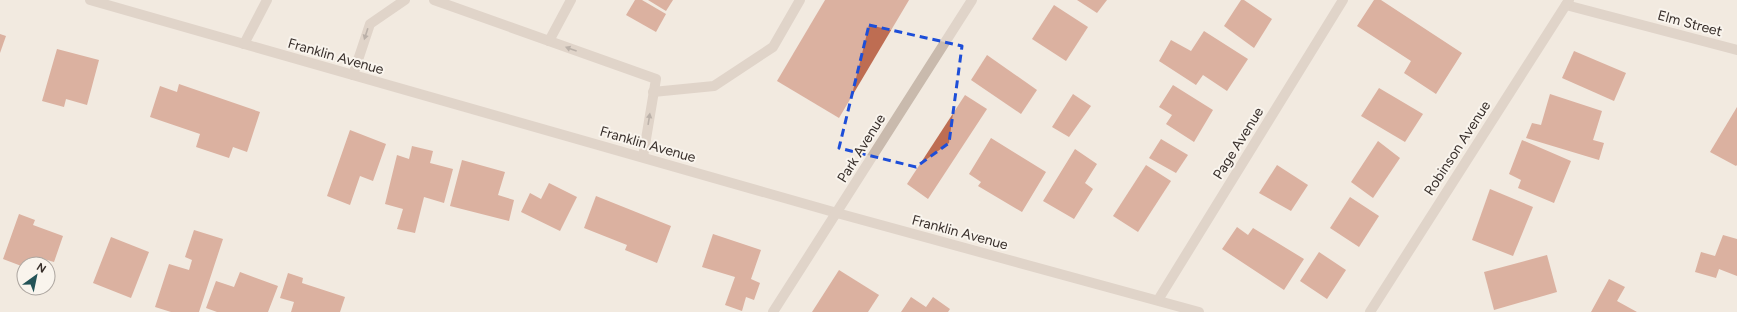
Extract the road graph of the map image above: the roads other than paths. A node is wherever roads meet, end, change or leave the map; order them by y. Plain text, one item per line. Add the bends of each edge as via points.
1 (90, 0) edge
2 (267, 0) edge
3 (404, 0) edge
4 (434, 0) edge
5 (571, 0) edge
6 (800, 0) edge
7 (972, 0) edge
8 (1343, 0) edge
9 (1567, 2) edge
10 (548, 41) junction
11 (244, 44) junction
12 (1737, 50) edge
13 (353, 75) junction
14 (653, 92) junction
15 (643, 158) junction
16 (837, 213) junction
17 (1158, 300) junction
18 (773, 312) edge
19 (1199, 312) edge
20 (1370, 312) edge

1 - 11 street, Franklin Avenue
2 - 11 street
3 -> 13 street via 370,24
4 - 10 street
5 - 10 street
6 - 14 street via 773,47 714,86
7 - 16 street, Park Avenue
8 - 17 street, Page Avenue
9 - 12 street, Elm Street
9 - 20 street, Robinson Avenue
14 -> 10 street via 656,79
11 - 13 street, Franklin Avenue
13 - 15 street, Franklin Avenue
15 -> 14 street
15 - 16 street, Franklin Avenue
16 - 17 street, Franklin Avenue
16 - 18 street, Park Avenue
17 - 19 street, Franklin Avenue

